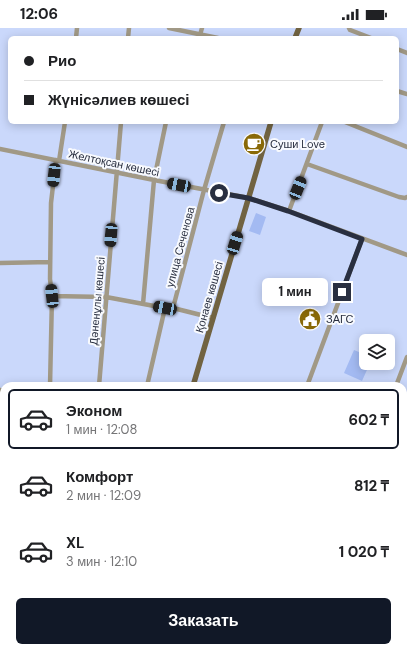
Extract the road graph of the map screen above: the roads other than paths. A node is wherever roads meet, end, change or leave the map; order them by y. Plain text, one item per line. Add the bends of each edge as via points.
1 (169, 28) edge
2 (202, 28) edge
3 (349, 28) edge
4 (200, 35) junction
5 (206, 36) edge
6 (366, 36) edge
7 (65, 124) edge
8 (121, 124) edge
9 (166, 124) edge
10 (223, 124) edge
11 (270, 124) edge
12 (321, 124) edge
13 (350, 124) edge
14 (407, 147) edge
15 (0, 148) edge
16 (58, 161) junction
17 (307, 164) junction
18 (116, 173) junction
19 (154, 180) junction
20 (204, 190) junction
21 (407, 197) edge
22 (248, 198) junction
23 (288, 211) junction
24 (362, 239) junction
25 (407, 255) edge
26 (50, 262) junction
27 (0, 263) edge
28 (52, 296) junction
29 (106, 297) junction
30 (143, 304) junction
31 (165, 308) junction
32 (173, 308) junction
33 (213, 318) junction
34 (407, 357) edge
35 (50, 382) edge
36 (99, 382) edge
37 (148, 382) edge
38 (194, 382) edge
39 (308, 382) edge
40 (398, 382) edge

1 - 4 street
2 - 4 street
3 - 6 street
4 - 5 street
7 - 16 street
8 - 18 street, Дәненұлы көшесі
9 - 19 street
10 - 20 street, улица Сеченова
11 - 22 main road, Қонаев көшесі
12 - 17 street
13 - 14 street
15 - 16 street, Желтоқсан көшесі
16 - 18 street, Желтоқсан көшесі
16 - 26 street via 51,203
17 - 21 street via 399,197
17 - 23 street
18 - 19 street, Желтоқсан көшесі
18 - 29 street, Дәненұлы көшесі
19 - 20 street, Желтоқсан көшесі
19 - 30 street
20 - 22 street, Желтоқсан көшесі
20 - 32 street, улица Сеченова
22 - 23 street, Желтоқсан көшесі
22 - 33 main road, Қонаев көшесі
23 - 24 street, Желтоқсан көшесі
24 - 25 street, Желтоқсан көшесі
24 - 39 street
26 - 27 street
26 - 28 street
28 - 29 street
28 - 35 street
29 - 30 street
29 - 36 street, Дәненұлы көшесі
30 - 31 street
31 - 32 street
31 - 37 street
32 - 33 street
33 - 38 main road, Қонаев көшесі
34 - 40 street

